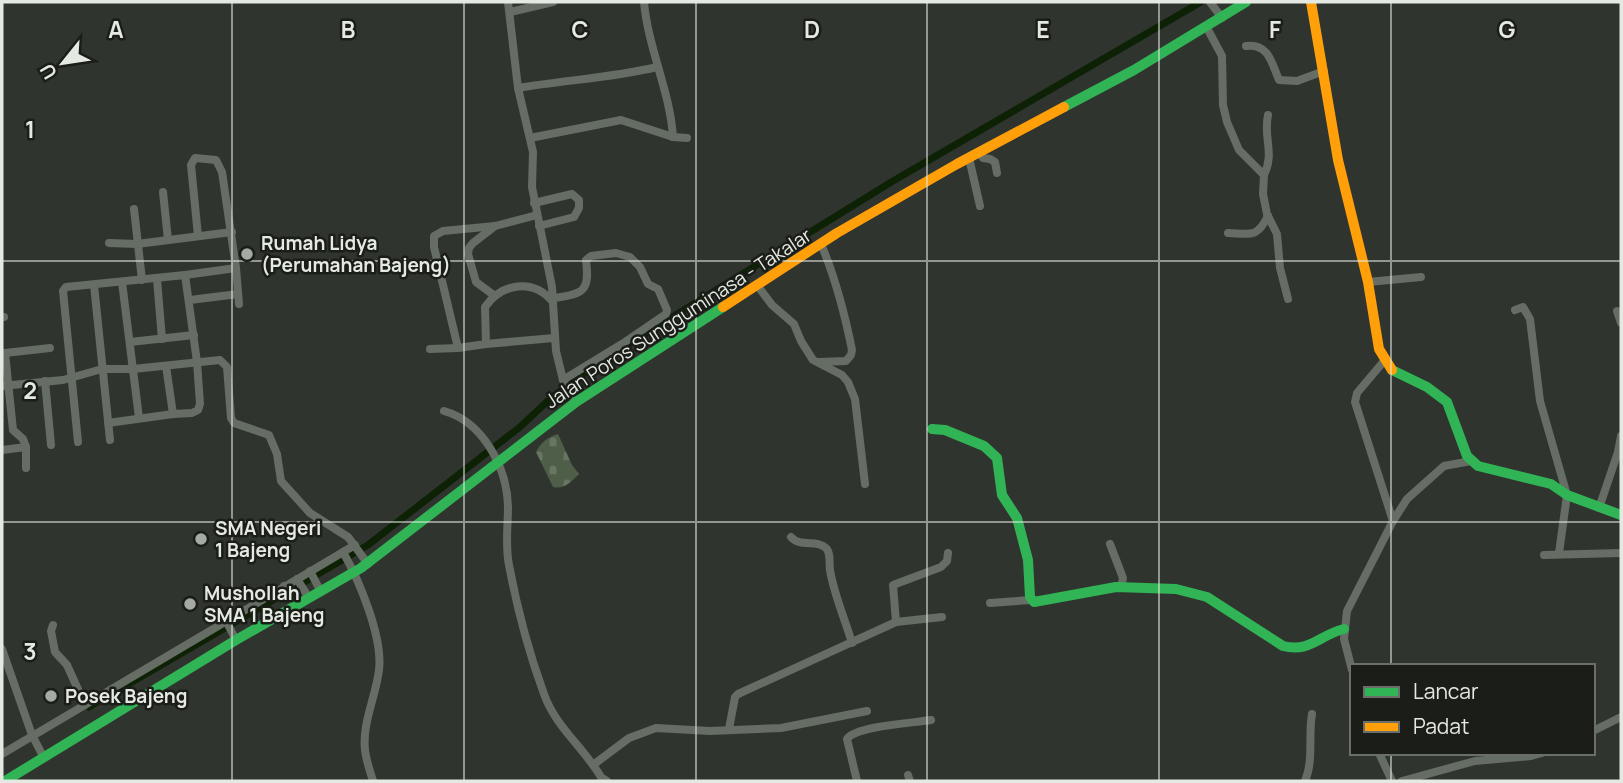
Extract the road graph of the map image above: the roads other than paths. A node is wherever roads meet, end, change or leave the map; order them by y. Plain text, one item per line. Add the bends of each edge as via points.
1 (508, 2) edge
2 (553, 2) edge
3 (644, 2) edge
4 (1210, 2) edge
5 (1247, 2) edge
6 (1311, 2) edge
7 (509, 12) junction
8 (1220, 15) junction
9 (1207, 27) junction
10 (1246, 46) dead end
11 (657, 67) junction
12 (1324, 71) junction
13 (518, 88) junction
14 (1268, 115) dead end
15 (673, 137) junction
16 (530, 138) junction
17 (687, 138) dead end
18 (974, 155) junction
19 (997, 173) dead end
20 (1264, 175) junction
21 (163, 192) dead end
22 (534, 203) junction
23 (980, 206) dead end
24 (134, 209) dead end
25 (537, 215) junction
26 (1268, 216) junction
27 (495, 226) junction
28 (539, 226) junction
29 (232, 232) junction
30 (1228, 233) dead end
31 (198, 236) junction
32 (168, 240) junction
33 (109, 243) dead end
34 (137, 244) junction
35 (821, 244) junction
36 (236, 268) junction
37 (185, 275) junction
38 (1421, 277) dead end
39 (157, 279) junction
40 (142, 280) junction
41 (122, 282) junction
42 (1368, 282) junction
43 (94, 285) junction
44 (757, 285) junction
45 (238, 293) junction
46 (495, 296) junction
47 (1288, 299) dead end
48 (190, 300) junction
49 (554, 301) junction
50 (239, 304) dead end
51 (1515, 310) dead end
52 (1617, 311) dead end
53 (1621, 323) edge
54 (194, 335) junction
55 (554, 338) junction
56 (162, 339) junction
57 (130, 342) junction
58 (486, 344) junction
59 (50, 348) dead end
60 (458, 348) junction
61 (430, 349) dead end
62 (3, 353) edge
63 (1384, 361) junction
64 (197, 362) junction
65 (816, 363) junction
66 (166, 366) junction
67 (102, 369) junction
68 (132, 369) junction
69 (71, 377) junction
70 (45, 381) junction
71 (563, 382) junction
72 (5, 386) edge
73 (574, 400) junction
74 (444, 411) dead end
75 (173, 414) junction
76 (139, 418) junction
77 (108, 423) junction
78 (932, 429) dead end
79 (1621, 436) edge
80 (110, 440) dead end
81 (78, 442) dead end
82 (51, 445) dead end
83 (26, 447) junction
84 (2, 450) edge
85 (496, 461) junction
86 (1471, 461) junction
87 (26, 468) dead end
88 (865, 484) dead end
89 (1567, 495) junction
90 (1599, 508) junction
91 (1621, 514) edge
92 (1393, 522) junction
93 (791, 537) dead end
94 (1110, 544) dead end
95 (355, 545) junction
96 (344, 553) junction
97 (948, 553) dead end
98 (1559, 553) junction
99 (1621, 553) edge
100 (1544, 555) dead end
101 (365, 561) junction
102 (352, 569) junction
103 (310, 572) junction
104 (298, 580) junction
105 (285, 587) junction
106 (1121, 587) junction
107 (318, 588) junction
108 (307, 595) junction
109 (1031, 600) junction
110 (295, 603) junction
111 (990, 603) dead end
112 (942, 617) dead end
113 (227, 621) junction
114 (896, 622) junction
115 (53, 625) dead end
116 (1344, 629) junction
117 (235, 637) junction
118 (852, 643) junction
119 (2, 649) edge
120 (1350, 664) edge
121 (85, 705) junction
122 (867, 711) dead end
123 (1312, 714) dead end
124 (1621, 718) edge
125 (931, 720) dead end
126 (729, 729) junction
127 (1595, 729) edge
128 (33, 737) junction
129 (42, 753) junction
130 (2, 754) edge
131 (1380, 755) edge
132 (1535, 755) edge
133 (1476, 757) edge
134 (593, 765) junction
135 (603, 780) edge
136 (5, 781) edge
137 (373, 781) edge
138 (857, 781) edge
139 (1305, 781) edge
140 (1392, 781) edge
141 (1402, 781) edge

1 - 7 street
2 - 7 street
3 - 11 street
4 - 8 street
5 - 8 main road, Jalan Poros Sungguminasa - Takalar
6 - 12 main road
7 - 13 street
8 - 9 main road, Jalan Poros Sungguminasa - Takalar
9 - 18 main road, Jalan Poros Sungguminasa - Takalar
9 - 20 street via 1222,56 1227,122 1239,150
10 - 12 street via 1260,47 1268,54 1279,80 1297,81
11 - 13 street
11 - 15 street
12 - 42 main road via 1338,160
13 - 16 street
14 - 20 street via 1265,132 1270,158
15 - 16 street via 621,120
15 - 17 street
16 - 22 street
18 - 19 street via 995,162
18 - 23 street
18 - 35 main road, Jalan Poros Sungguminasa - Takalar
20 - 26 street
21 - 32 street
22 - 25 street
22 - 28 street via 572,194 579,200 574,217
24 - 34 street
25 - 27 street
25 - 28 street
26 - 30 street via 1259,232
26 - 47 street via 1277,234
27 - 46 street via 473,243 468,254 476,282
27 - 60 street via 434,236
28 - 49 street
29 - 31 street
29 - 31 street via 220,165 199,157 190,169
29 - 36 street
31 - 32 street
32 - 34 street
33 - 34 street
34 - 40 street
35 - 44 main road, Jalan Poros Sungguminasa - Takalar
35 - 65 street via 835,279 852,350 846,361
36 - 37 street
36 - 45 street
37 - 39 street
37 - 48 street
38 - 42 street
39 - 40 street
39 - 56 street
40 - 41 street
41 - 43 street
41 - 57 street
42 - 63 main road
43 - 67 street
43 - 69 street via 63,290
44 - 65 street via 794,324
44 - 73 main road, Jalan Poros Sungguminasa - Takalar
45 - 48 street
45 - 50 street
46 - 49 street via 528,285
46 - 58 street via 483,312
48 - 54 street
49 - 55 street
49 - 71 street via 586,287 586,261 591,256 616,253 636,262 667,310
51 - 89 street via 1523,307 1531,319 1540,401
52 - 53 street
54 - 56 street
54 - 64 street
55 - 58 street
55 - 71 street
56 - 57 street
57 - 68 street
58 - 60 street
59 - 62 street
60 - 61 street
62 - 72 street
63 - 86 main road via 1392,372 1427,387 1447,402
63 - 92 street via 1357,393 1355,402
64 - 66 street
64 - 75 street via 198,410
64 - 95 street via 215,359 225,363 234,423 270,435 281,481 310,513
65 - 88 street via 842,375 852,390
66 - 68 street
66 - 75 street
67 - 68 street
67 - 69 street
67 - 77 street
68 - 76 street
69 - 70 street
69 - 81 street
70 - 72 street
70 - 82 street
71 - 73 street
72 - 83 street via 13,430
73 - 85 main road, Jalan Poros Sungguminasa - Takalar
74 - 85 street via 476,428
75 - 76 street
76 - 77 street
77 - 80 street
78 - 109 main road via 984,446 997,458 1002,495 1017,518 1028,560
79 - 90 street
83 - 84 street
83 - 87 street
85 - 101 main road, Jalan Poros Sungguminasa - Takalar
85 - 134 street via 507,497 508,562 541,684 555,716
86 - 89 main road via 1486,469 1551,484
86 - 92 street via 1444,466 1407,499
89 - 90 main road
89 - 98 street
90 - 91 main road
92 - 116 street via 1347,611
93 - 118 street via 828,550
94 - 106 street via 1124,578
95 - 96 street
95 - 101 street
96 - 102 street
96 - 103 street
97 - 114 street via 941,567 893,585
98 - 99 street
98 - 100 street
101 - 102 main road, Jalan Poros Sungguminasa - Takalar
102 - 107 main road, Jalan Poros Sungguminasa - Takalar
102 - 137 street via 380,656 364,747
103 - 104 street
103 - 107 street
104 - 105 street
104 - 108 street
105 - 110 street
105 - 113 street
106 - 109 main road
106 - 116 main road via 1176,589 1207,597 1292,649 1307,648 1327,632
107 - 108 main road, Jalan Poros Sungguminasa - Takalar
108 - 110 main road, Jalan Poros Sungguminasa - Takalar
109 - 111 street
110 - 117 main road, Jalan Poros Sungguminasa - Takalar
112 - 114 street
113 - 117 street
113 - 121 street
114 - 118 street
115 - 121 street via 55,652 67,665
116 - 120 street
117 - 129 main road, Jalan Poros Sungguminasa - Takalar
118 - 126 street via 738,694
119 - 128 street
121 - 128 street
122 - 126 street via 791,726
123 - 139 street via 1311,765
124 - 127 street
125 - 138 street via 850,734 847,738
126 - 134 street via 656,728 629,738
128 - 129 street
128 - 130 street
129 - 136 main road, Jalan Poros Sungguminasa - Takalar
131 - 140 street
132 - 133 street
133 - 141 street
134 - 135 street

